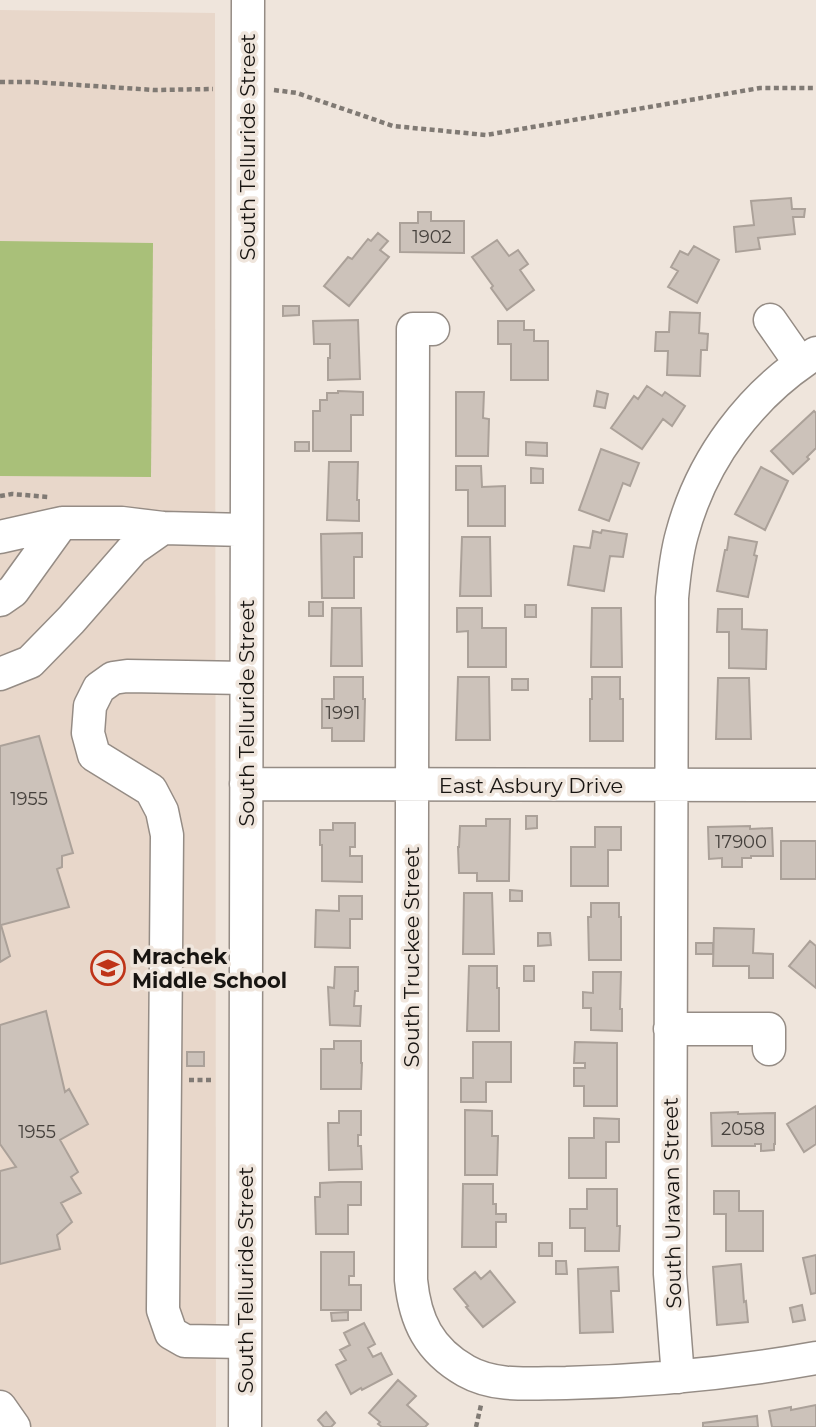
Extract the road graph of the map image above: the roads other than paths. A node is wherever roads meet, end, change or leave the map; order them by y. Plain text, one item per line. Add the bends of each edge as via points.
1 (248, 0) edge
2 (770, 320) dead end
3 (433, 329) dead end
4 (808, 358) edge
5 (62, 523) junction
6 (163, 528) junction
7 (246, 530) junction
8 (0, 537) edge
9 (0, 600) edge
10 (0, 674) edge
11 (246, 678) junction
12 (246, 784) junction
13 (412, 784) junction
14 (671, 785) junction
15 (816, 785) edge
16 (670, 1029) junction
17 (769, 1049) dead end
18 (245, 1342) junction
19 (816, 1358) edge
20 (678, 1377) junction
21 (0, 1407) edge
22 (14, 1427) edge
23 (245, 1427) edge

1 - 7 street, South Telluride Street
2 - 4 street
3 - 13 street, South Truckee Street via 413,329
4 - 14 street, South Uravan Street via 774,383 722,444 682,534 672,598
5 - 6 street
5 - 8 street
5 - 9 street via 13,591
6 - 7 street
6 - 10 street via 133,549 30,662
7 - 11 street, South Telluride Street
11 - 12 street, South Telluride Street
11 - 18 street via 113,678 99,688 90,706 88,733 94,755 151,790 167,835 163,1310 171,1333 185,1341
12 - 13 street, East Asbury Drive
12 - 18 street, South Telluride Street
13 - 14 street, East Asbury Drive
13 - 20 street, South Truckee Street via 411,1280 420,1322 445,1357 487,1380 615,1382
14 - 15 street, East Asbury Drive
14 - 16 street, South Uravan Street
16 - 17 street via 769,1029
16 - 20 street, South Uravan Street via 670,1274
18 - 23 street, South Telluride Street
19 - 20 street, South Truckee Street
21 - 22 street

